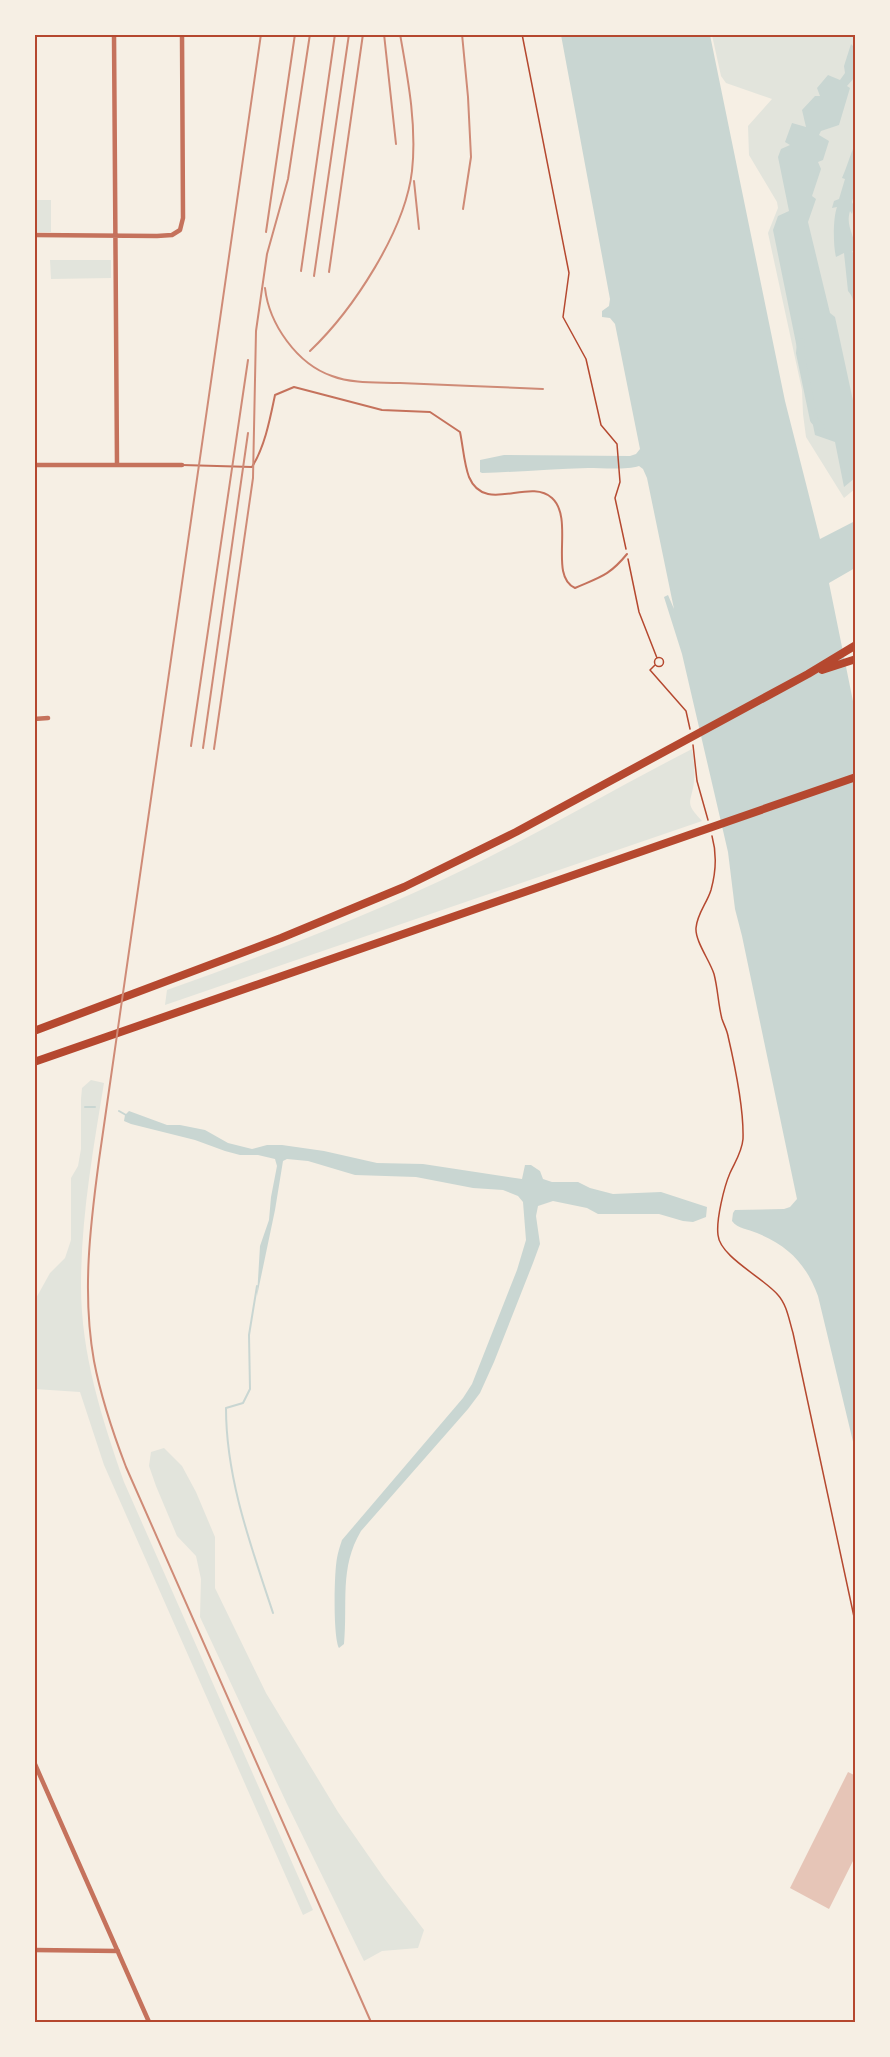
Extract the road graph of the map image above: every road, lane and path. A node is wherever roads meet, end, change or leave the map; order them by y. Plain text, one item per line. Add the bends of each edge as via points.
1 (114, 34) edge
2 (182, 34) edge
3 (522, 34) edge
4 (34, 235) edge
5 (115, 236) junction
6 (34, 465) edge
7 (117, 465) junction
8 (183, 465) joint
9 (627, 554) junction
10 (855, 645) edge
11 (657, 658) junction
12 (855, 658) edge
13 (655, 665) junction
14 (808, 674) junction
15 (48, 718) dead end
16 (34, 719) edge
17 (690, 731) dead end
18 (693, 743) dead end
19 (855, 777) edge
20 (837, 783) junction
21 (855, 784) edge
22 (708, 820) dead end
23 (710, 830) dead end
24 (34, 1031) edge
25 (34, 1062) edge
26 (855, 1626) edge
27 (34, 1762) edge
28 (34, 1950) edge
29 (118, 1951) junction
30 (149, 2022) edge

1 - 5 street
2 - 5 street via 183,218 179,232 168,236
3 - 9 path via 569,273 562,311 564,321 586,359 601,425 618,446 620,482 615,498
4 - 5 street
5 - 7 street
6 - 7 street
7 - 8 street
8 - 9 lane via 252,466 275,395 294,387 382,410 430,412 460,432 469,478 484,494 533,491 554,499 562,516 564,574 570,586 575,588 606,575
9 - 11 path via 639,612
10 - 14 highway
11 - 13 path
11 - 13 path via 663,663
12 - 14 highway
13 - 17 path via 650,670 686,711
14 - 24 highway via 506,837 404,886 291,934
15 - 16 street
18 - 22 path via 697,781
19 - 20 highway
20 - 21 highway
20 - 25 highway
23 - 26 path via 716,861 711,890 696,926 697,936 719,992 740,1099 743,1138 729,1175 718,1237 729,1255 765,1282 784,1303
27 - 29 street
28 - 29 street
29 - 30 street

